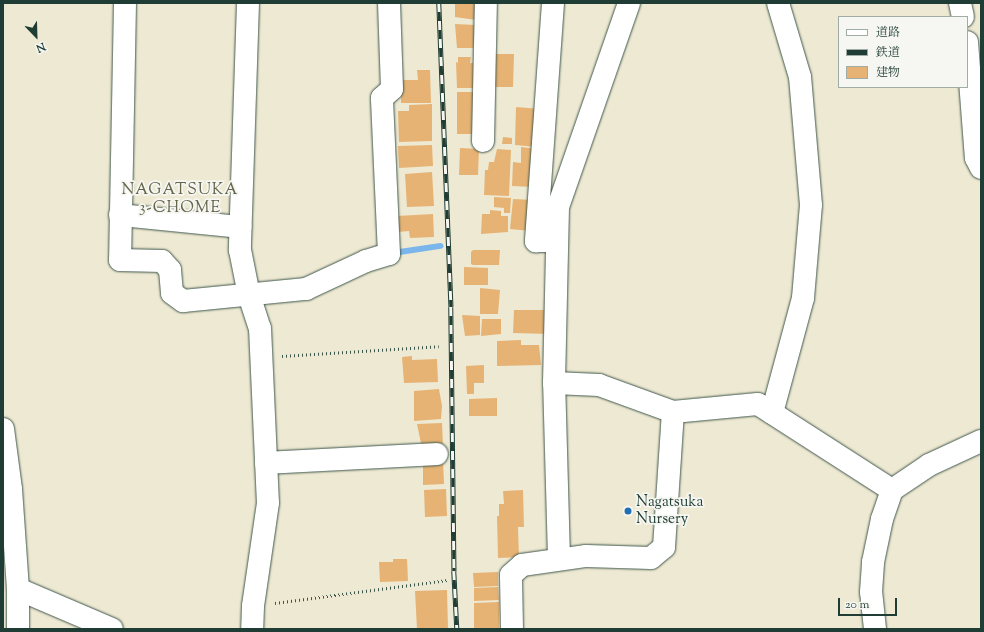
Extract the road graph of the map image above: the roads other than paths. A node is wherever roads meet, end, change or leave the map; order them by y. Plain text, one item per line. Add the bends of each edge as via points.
1 (125, 3) edge
2 (248, 3) edge
3 (389, 3) edge
4 (486, 3) edge
5 (553, 3) edge
6 (629, 3) edge
7 (778, 3) edge
8 (960, 3) edge
9 (963, 16) edge
10 (968, 55) edge
11 (483, 141) dead end
12 (981, 168) edge
13 (120, 215) junction
14 (240, 227) junction
15 (557, 241) junction
16 (249, 295) junction
17 (554, 383) junction
18 (673, 412) junction
19 (772, 413) junction
20 (3, 429) edge
21 (981, 441) edge
22 (436, 454) dead end
23 (266, 463) junction
24 (892, 490) junction
25 (559, 558) junction
26 (18, 589) junction
27 (18, 629) edge
28 (112, 629) edge
29 (252, 629) edge
30 (512, 629) edge
31 (874, 629) edge

1 - 13 street
2 - 14 street
3 - 16 street via 392,88 382,98 389,254 366,261 306,289
4 - 11 street
5 - 15 street via 536,241
6 - 15 street via 558,207
7 - 19 street via 800,77 811,205 804,298
8 - 9 street
10 - 12 street via 976,158
13 - 14 street
13 - 16 street via 120,260 162,261 170,270 172,293 183,301
14 - 16 street via 240,250
15 - 17 street
16 - 23 street via 260,328
17 - 18 street via 599,386
17 - 25 street
18 - 19 street via 758,404
18 - 25 street via 664,547 651,558
19 - 24 street
20 - 26 street via 11,489
21 - 24 street via 929,464
22 - 23 street
23 - 29 street via 268,503
24 - 31 street via 882,519 873,562 871,592
25 - 30 street via 522,565 511,575
26 - 27 street
26 - 28 street

